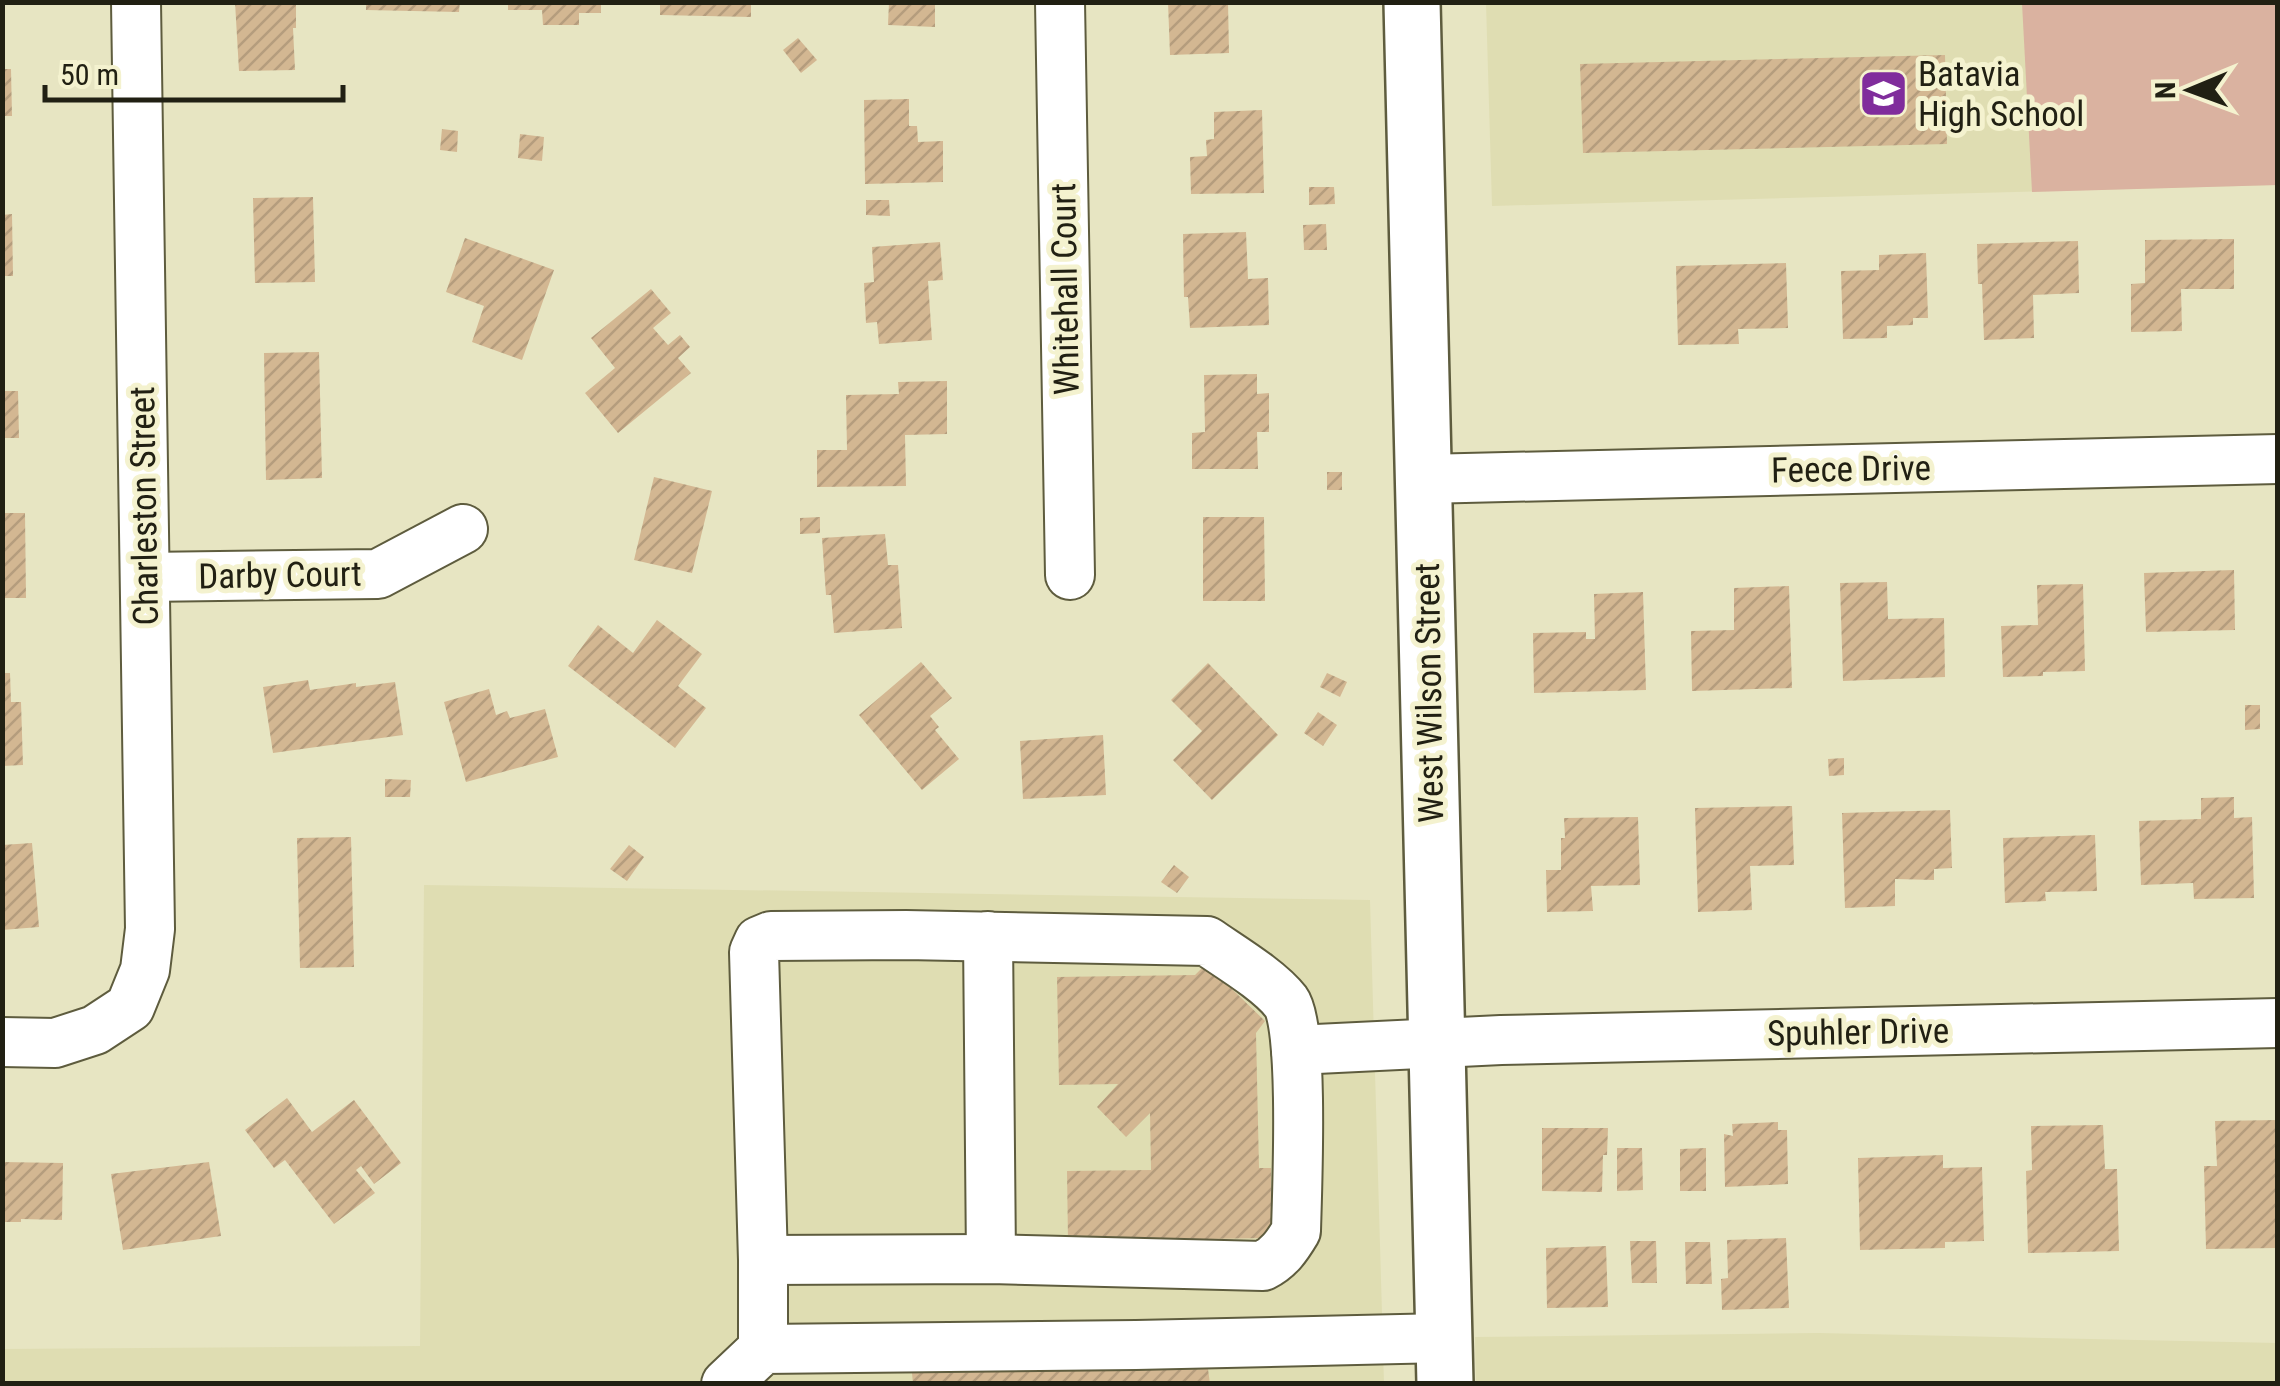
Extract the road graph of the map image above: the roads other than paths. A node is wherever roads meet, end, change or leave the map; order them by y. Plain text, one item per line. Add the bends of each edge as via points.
1 (136, 2) edge
2 (1060, 2) edge
3 (1412, 2) edge
4 (2278, 459) edge
5 (1424, 478) junction
6 (463, 528) dead end
7 (1070, 575) dead end
8 (146, 577) junction
9 (988, 936) junction
10 (2278, 1023) edge
11 (2, 1042) edge
12 (1438, 1042) junction
13 (1296, 1050) junction
14 (992, 1259) junction
15 (763, 1260) junction
16 (763, 1350) junction
17 (1445, 1360) edge
18 (726, 1384) edge

1 - 8 street, Charleston Street
2 - 7 street, Whitehall Court
3 - 5 main road, West Wilson Street
4 - 5 street, Feece Drive
5 - 12 main road, West Wilson Street
6 - 8 street, Darby Court via 378,574
8 - 11 street, Charleston Street via 145,970 130,1007 95,1030 55,1043
9 - 13 street via 1207,941 1288,1004
9 - 14 street
9 - 15 street via 759,941 754,952
10 - 12 street, Spuhler Drive
12 - 13 street, Spuhler Drive
12 - 17 main road, West Wilson Street
13 - 14 street via 1296,1231 1274,1260 1263,1266
14 - 15 street
15 - 16 street
16 - 17 street via 1136,1346
16 - 18 street

